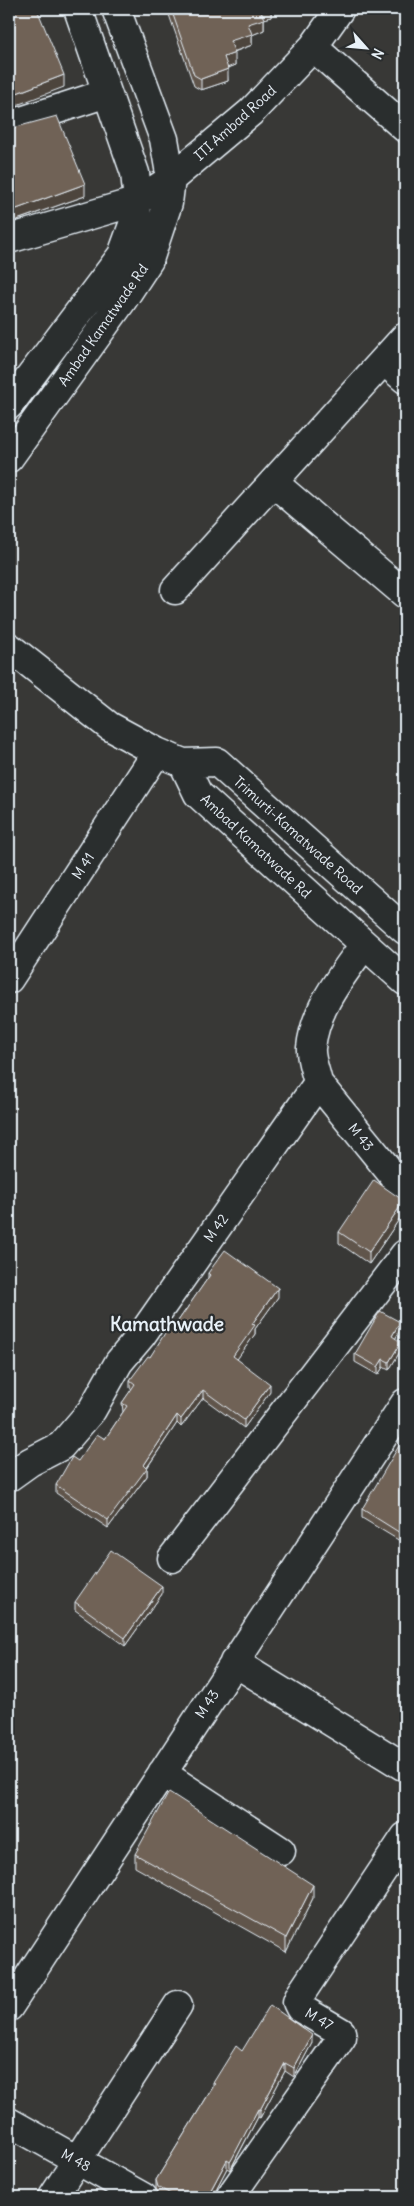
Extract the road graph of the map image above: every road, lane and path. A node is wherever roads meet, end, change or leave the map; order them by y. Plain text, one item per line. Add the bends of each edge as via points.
1 (78, 9) edge
2 (116, 9) edge
3 (340, 9) edge
4 (313, 47) junction
5 (107, 93) junction
6 (9, 125) edge
7 (405, 128) edge
8 (171, 180) junction
9 (138, 201) junction
10 (9, 239) edge
11 (125, 273) junction
12 (405, 337) edge
13 (384, 362) junction
14 (405, 379) edge
15 (9, 405) edge
16 (9, 458) edge
17 (274, 483) junction
18 (175, 590) dead end
19 (405, 594) edge
20 (9, 647) edge
21 (157, 752) junction
22 (183, 763) junction
23 (405, 930) edge
24 (364, 945) junction
25 (9, 980) edge
26 (405, 981) edge
27 (318, 1083) junction
28 (405, 1190) edge
29 (405, 1254) edge
30 (405, 1402) edge
31 (9, 1477) edge
32 (172, 1558) dead end
33 (234, 1662) junction
34 (403, 1766) dead end
35 (162, 1773) junction
36 (405, 1837) edge
37 (281, 1851) dead end
38 (178, 2005) dead end
39 (9, 2007) edge
40 (9, 2122) edge
41 (78, 2161) junction
42 (53, 2197) edge
43 (142, 2197) edge
44 (230, 2197) edge

1 - 5 street, Ambad Kamatwade Rd
2 - 8 street, Ambad Kamatwade Rd via 164,140
3 - 4 street, ITI Ambad Road
4 - 7 street
4 - 8 street, ITI Ambad Road via 251,112
5 - 6 street
5 - 9 street, Ambad Kamatwade Rd via 135,173
8 - 9 street, ITI Ambad Road
8 - 11 street, Ambad Kamatwade Rd via 168,203 149,260
9 - 10 street, ITI Ambad Road
9 - 11 street, Ambad Kamatwade Rd via 122,256
11 - 15 street, Ambad Kamatwade Rd
11 - 16 street, Ambad Kamatwade Rd
12 - 13 street
13 - 14 street
13 - 17 street
17 - 18 street
17 - 19 street
20 - 21 street via 109,726
21 - 22 street
21 - 25 street, M 41
22 - 23 street, Trimurti-Kamatwade Road via 217,762
22 - 24 street, Ambad Kamatwade Rd via 198,794
24 - 26 street, Ambad Kamatwade Rd
24 - 27 street via 332,989 316,1023 311,1050
27 - 28 street, M 43
27 - 31 street, M 42 via 141,1336 119,1362 92,1410 61,1446
29 - 32 street
30 - 33 street, M 43
33 - 34 street
33 - 35 street, M 43
35 - 37 street
35 - 39 street, M 43
36 - 44 street, M 47 via 300,1995 300,2008 341,2032 342,2037
38 - 41 street
40 - 41 street, M 48
41 - 42 street
41 - 43 street, M 48

